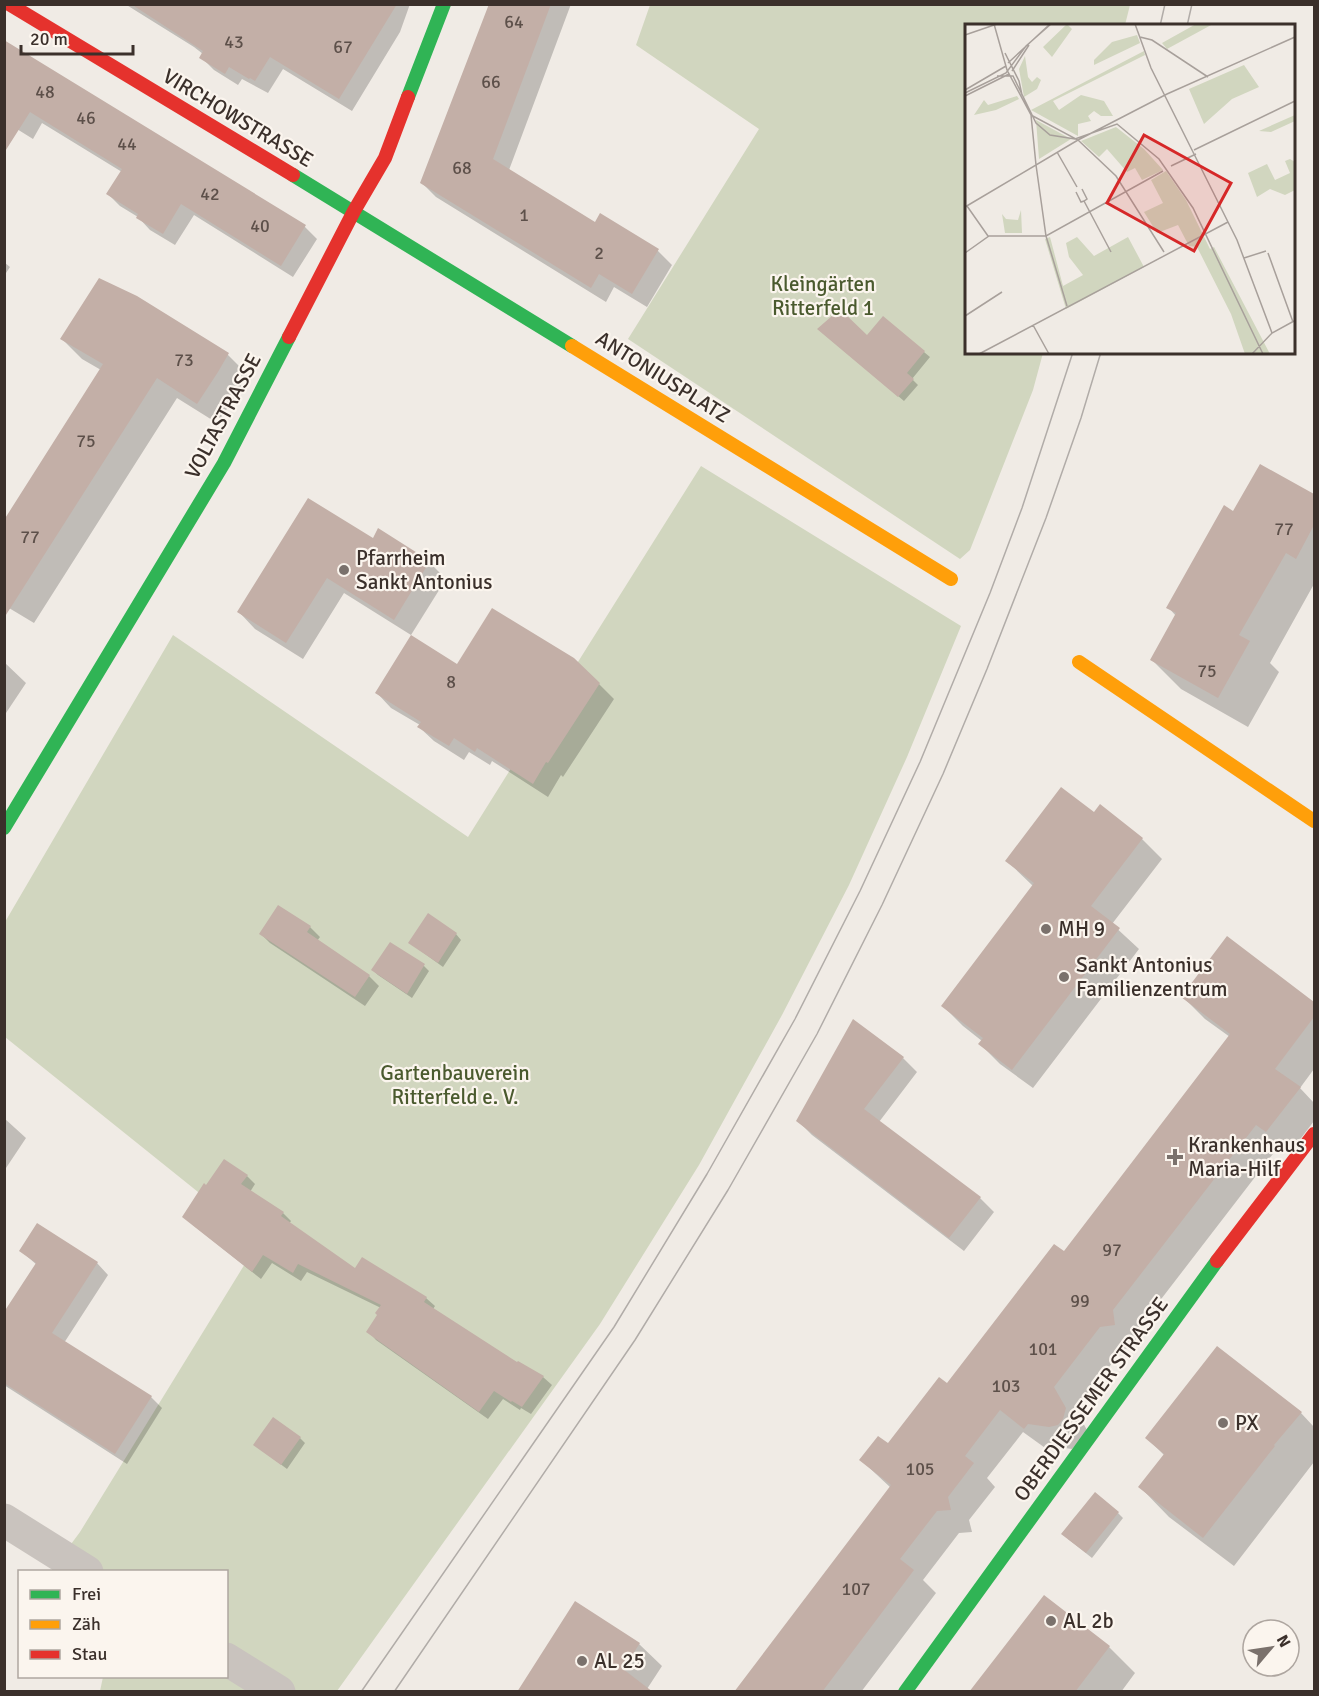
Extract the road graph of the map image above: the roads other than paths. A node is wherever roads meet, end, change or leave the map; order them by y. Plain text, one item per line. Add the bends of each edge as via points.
1 (9, 4) edge
2 (444, 4) edge
3 (354, 211) junction
4 (951, 579) dead end
5 (1079, 662) dead end
6 (1314, 821) edge
7 (4, 828) edge
8 (1314, 1134) edge
9 (4, 1520) edge
10 (84, 1570) edge
11 (228, 1660) edge
12 (279, 1692) edge
13 (905, 1692) edge

1 - 3 street, VIRCHOWSTRASSE
2 - 3 street, VOLTASTRASSE via 385,158
3 - 4 street, ANTONIUSPLATZ
3 - 7 street, VOLTASTRASSE via 224,464
5 - 6 street
8 - 13 street, OBERDIESSEMER STRASSE via 1217,1261
9 - 10 street
11 - 12 street

